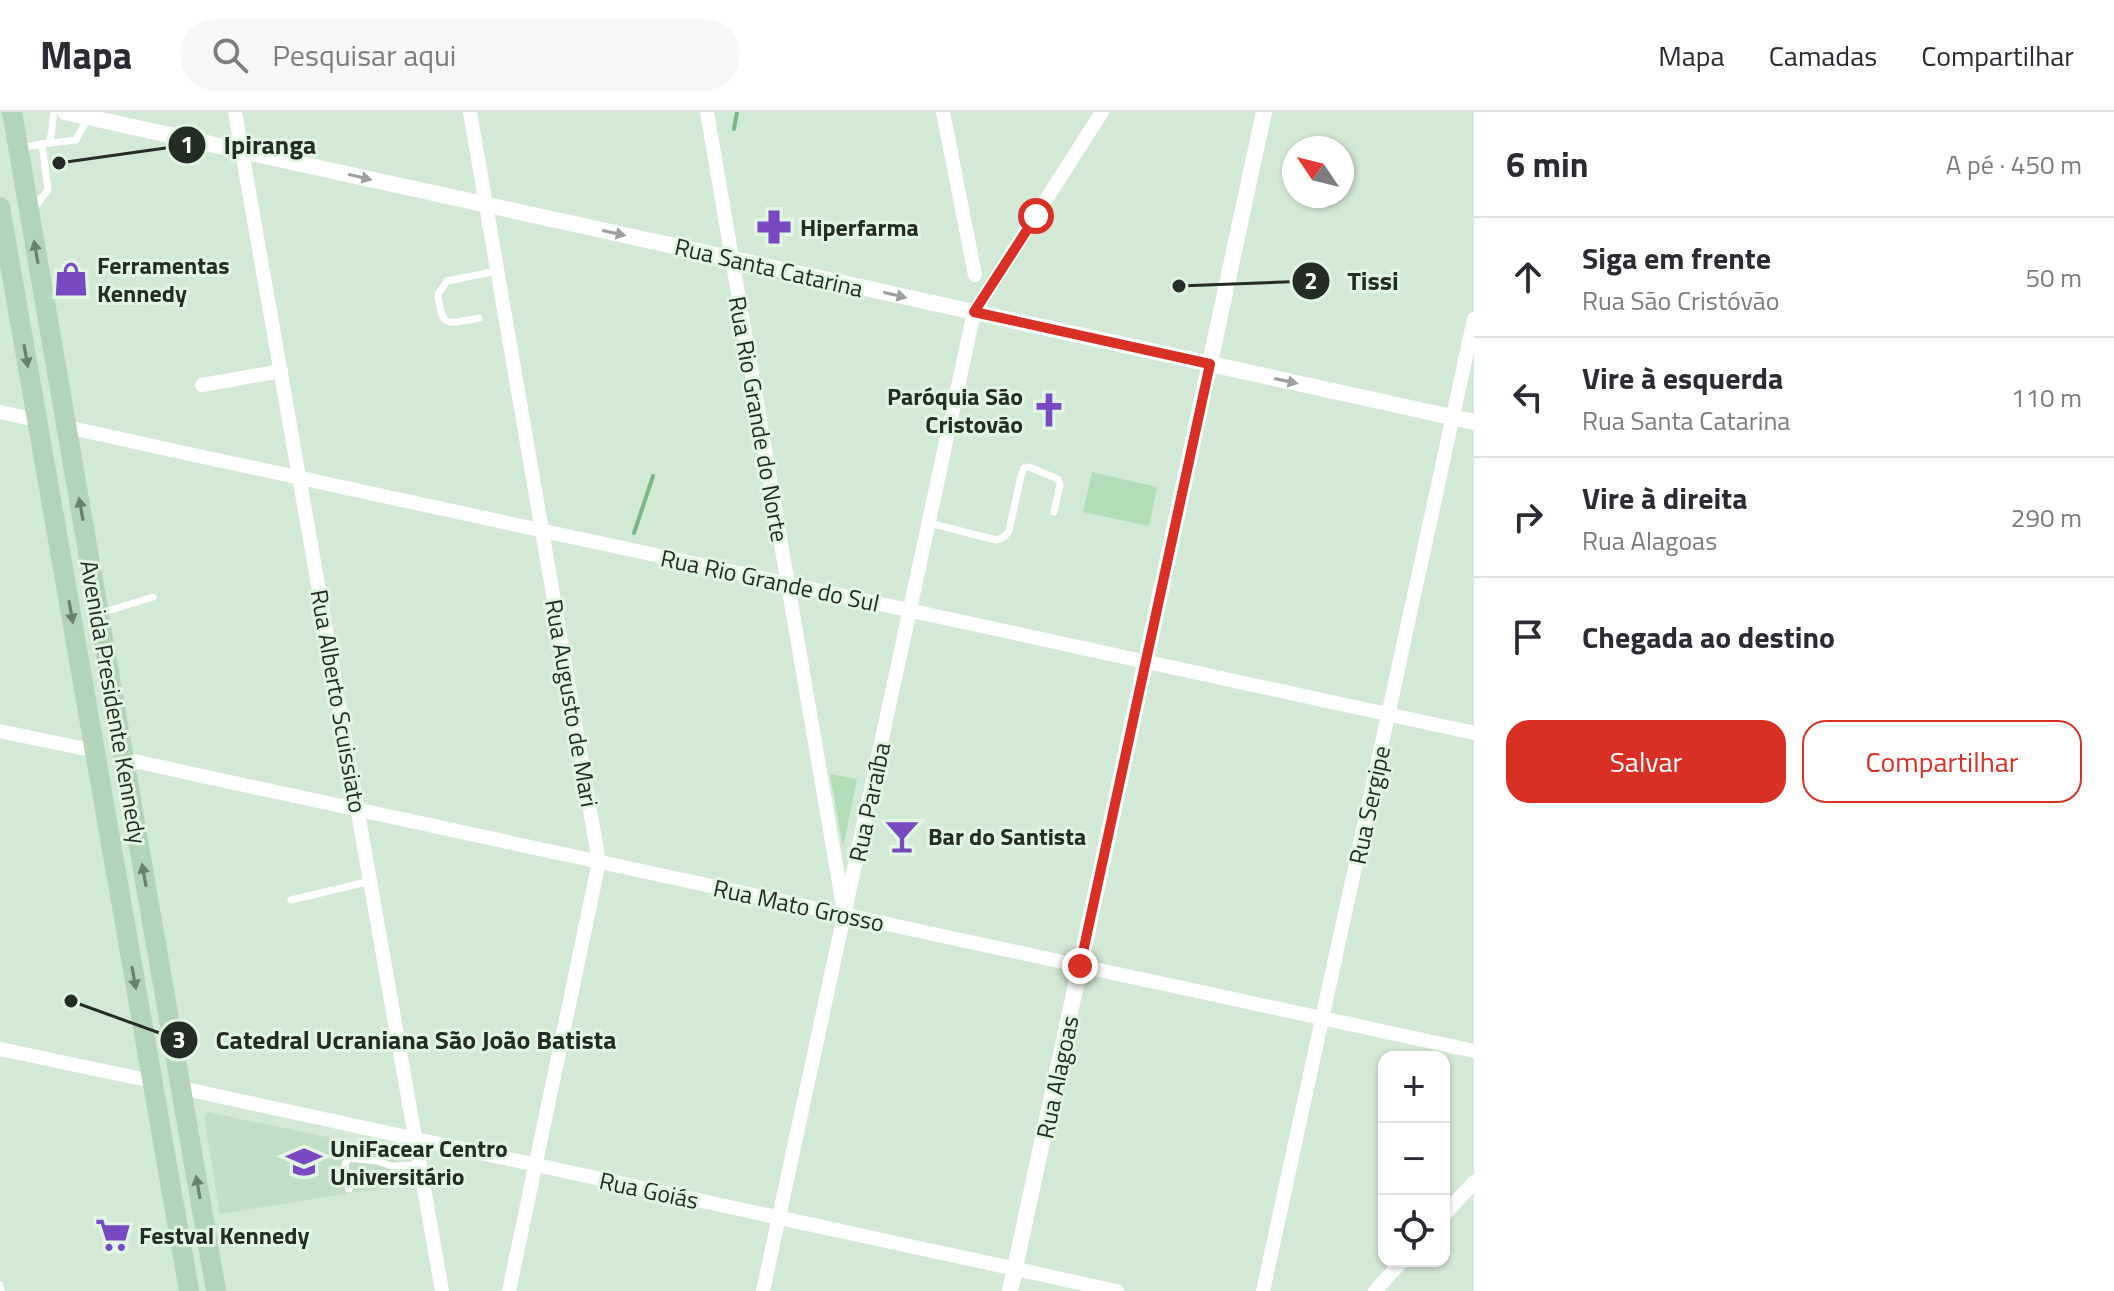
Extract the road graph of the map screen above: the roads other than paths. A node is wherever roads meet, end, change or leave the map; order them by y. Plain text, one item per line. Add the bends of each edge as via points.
1 (12, 112) edge
2 (54, 112) edge
3 (65, 112) edge
4 (235, 112) edge
5 (470, 112) edge
6 (707, 112) edge
7 (943, 112) edge
8 (1102, 112) edge
9 (1264, 112) edge
10 (88, 117) junction
11 (46, 144) junction
12 (18, 148) junction
13 (242, 151) junction
14 (486, 205) junction
15 (0, 207) edge
16 (30, 214) junction
17 (732, 259) junction
18 (497, 271) junction
19 (975, 275) dead end
20 (974, 312) junction
21 (479, 318) dead end
22 (1474, 319) edge
23 (1210, 364) junction
24 (281, 371) junction
25 (202, 385) dead end
26 (0, 412) edge
27 (1453, 418) junction
28 (37, 420) junction
29 (1474, 422) edge
30 (66, 427) junction
31 (299, 477) junction
32 (1054, 512) dead end
33 (929, 523) junction
34 (542, 530) junction
35 (787, 584) junction
36 (153, 597) dead end
37 (910, 610) junction
38 (99, 613) junction
39 (1146, 662) junction
40 (1388, 714) junction
41 (0, 731) edge
42 (1474, 733) edge
43 (95, 751) junction
44 (124, 759) junction
45 (358, 810) junction
46 (599, 862) junction
47 (371, 881) junction
48 (291, 900) dead end
49 (844, 915) junction
50 (124, 918) junction
51 (153, 924) junction
52 (1080, 966) junction
53 (1322, 1018) junction
54 (0, 1049) edge
55 (1474, 1051) edge
56 (152, 1081) junction
57 (181, 1088) junction
58 (416, 1139) junction
59 (420, 1165) junction
60 (535, 1165) junction
61 (1474, 1182) edge
62 (349, 1189) dead end
63 (1450, 1208) edge
64 (779, 1218) junction
65 (1397, 1267) edge
66 (1015, 1269) junction
67 (0, 1285) edge
68 (1, 1291) edge
69 (189, 1291) edge
70 (216, 1291) edge
71 (442, 1291) edge
72 (509, 1291) edge
73 (763, 1291) edge
74 (1010, 1291) edge
75 (1117, 1291) edge
76 (1263, 1291) edge
77 (1375, 1291) edge

1 - 12 main road, Avenida Presidente Kennedy
2 - 11 lane
3 - 10 street, Rua Santa Catarina
4 - 13 street, Rua Alberto Scuissiato
5 - 14 street, Rua Augusto de Mari
6 - 17 street, Rua Rio Grande do Norte
7 - 19 street
8 - 20 street
9 - 23 street, Rua Alagoas
10 - 11 lane via 76,140
10 - 13 street, Rua Santa Catarina
11 - 12 lane
11 - 16 lane via 48,190
12 - 16 main road, Avenida Presidente Kennedy
13 -> 14 street, Rua Santa Catarina
13 - 24 street, Rua Alberto Scuissiato
14 -> 17 street, Rua Santa Catarina
14 - 18 street, Rua Augusto de Mari
15 -> 28 main road, Avenida Presidente Kennedy
30 -> 16 main road, Avenida Presidente Kennedy
17 -> 20 street, Rua Santa Catarina
17 - 35 street, Rua Rio Grande do Norte
18 - 21 lane via 447,281 438,294 444,320
18 - 34 street, Rua Augusto de Mari
20 - 23 street, Rua Santa Catarina
20 - 33 street, Rua Paraíba
22 - 27 street, Rua Sergipe
23 -> 27 street, Rua Santa Catarina
23 - 39 street, Rua Alagoas
24 - 25 street
24 - 31 street, Rua Alberto Scuissiato
26 - 28 street
27 - 29 street, Rua Santa Catarina
27 - 40 street, Rua Sergipe
28 -> 43 main road, Avenida Presidente Kennedy
30 - 31 street, Rua Rio Grande do Sul
38 -> 30 main road, Avenida Presidente Kennedy
31 - 34 street, Rua Rio Grande do Sul
31 - 45 street, Rua Alberto Scuissiato
32 - 33 lane via 1058,479 1029,467 1021,476 1004,537 996,540
33 - 37 street, Rua Paraíba
34 - 35 street, Rua Rio Grande do Sul
34 - 46 street, Rua Augusto de Mari
35 - 37 street, Rua Rio Grande do Sul
35 - 49 street, Rua Rio Grande do Norte
36 - 38 lane
37 - 39 street, Rua Rio Grande do Sul
37 - 49 street, Rua Paraíba
38 - 44 main road, Avenida Presidente Kennedy
39 - 40 street, Rua Rio Grande do Sul
39 - 52 street, Rua Alagoas
40 - 42 street, Rua Rio Grande do Sul
40 - 53 street, Rua Sergipe
41 - 43 street
43 - 50 main road, Avenida Presidente Kennedy
44 - 45 street, Rua Mato Grosso
51 -> 44 main road, Avenida Presidente Kennedy
45 - 46 street, Rua Mato Grosso
45 - 47 street, Rua Alberto Scuissiato
46 - 49 street, Rua Mato Grosso
46 - 60 street, Rua Augusto de Mari
47 - 48 lane
47 - 58 street, Rua Alberto Scuissiato
49 - 52 street, Rua Mato Grosso
49 - 64 street, Rua Paraíba
50 - 51 main road
50 -> 56 main road, Avenida Presidente Kennedy
51 - 57 main road, Avenida Presidente Kennedy
52 - 53 street, Rua Mato Grosso
52 - 66 street, Rua Alagoas
53 - 55 street, Rua Mato Grosso
53 - 76 street, Rua Sergipe
54 - 56 street
56 - 69 main road, Avenida Presidente Kennedy
57 - 58 street, Rua Goiás
70 -> 57 main road, Avenida Presidente Kennedy
58 - 59 street, Rua Alberto Scuissiato
58 - 60 street, Rua Goiás
59 - 62 lane via 349,1158
59 - 71 street, Rua Alberto Scuissiato
60 - 64 street, Rua Goiás
60 - 72 street, Rua Augusto de Mari
61 - 63 street
64 - 66 street, Rua Goiás
64 - 73 street, Rua Paraíba
65 - 77 street
66 - 74 street, Rua Alagoas
66 - 75 street, Rua Goiás
67 - 68 lane

